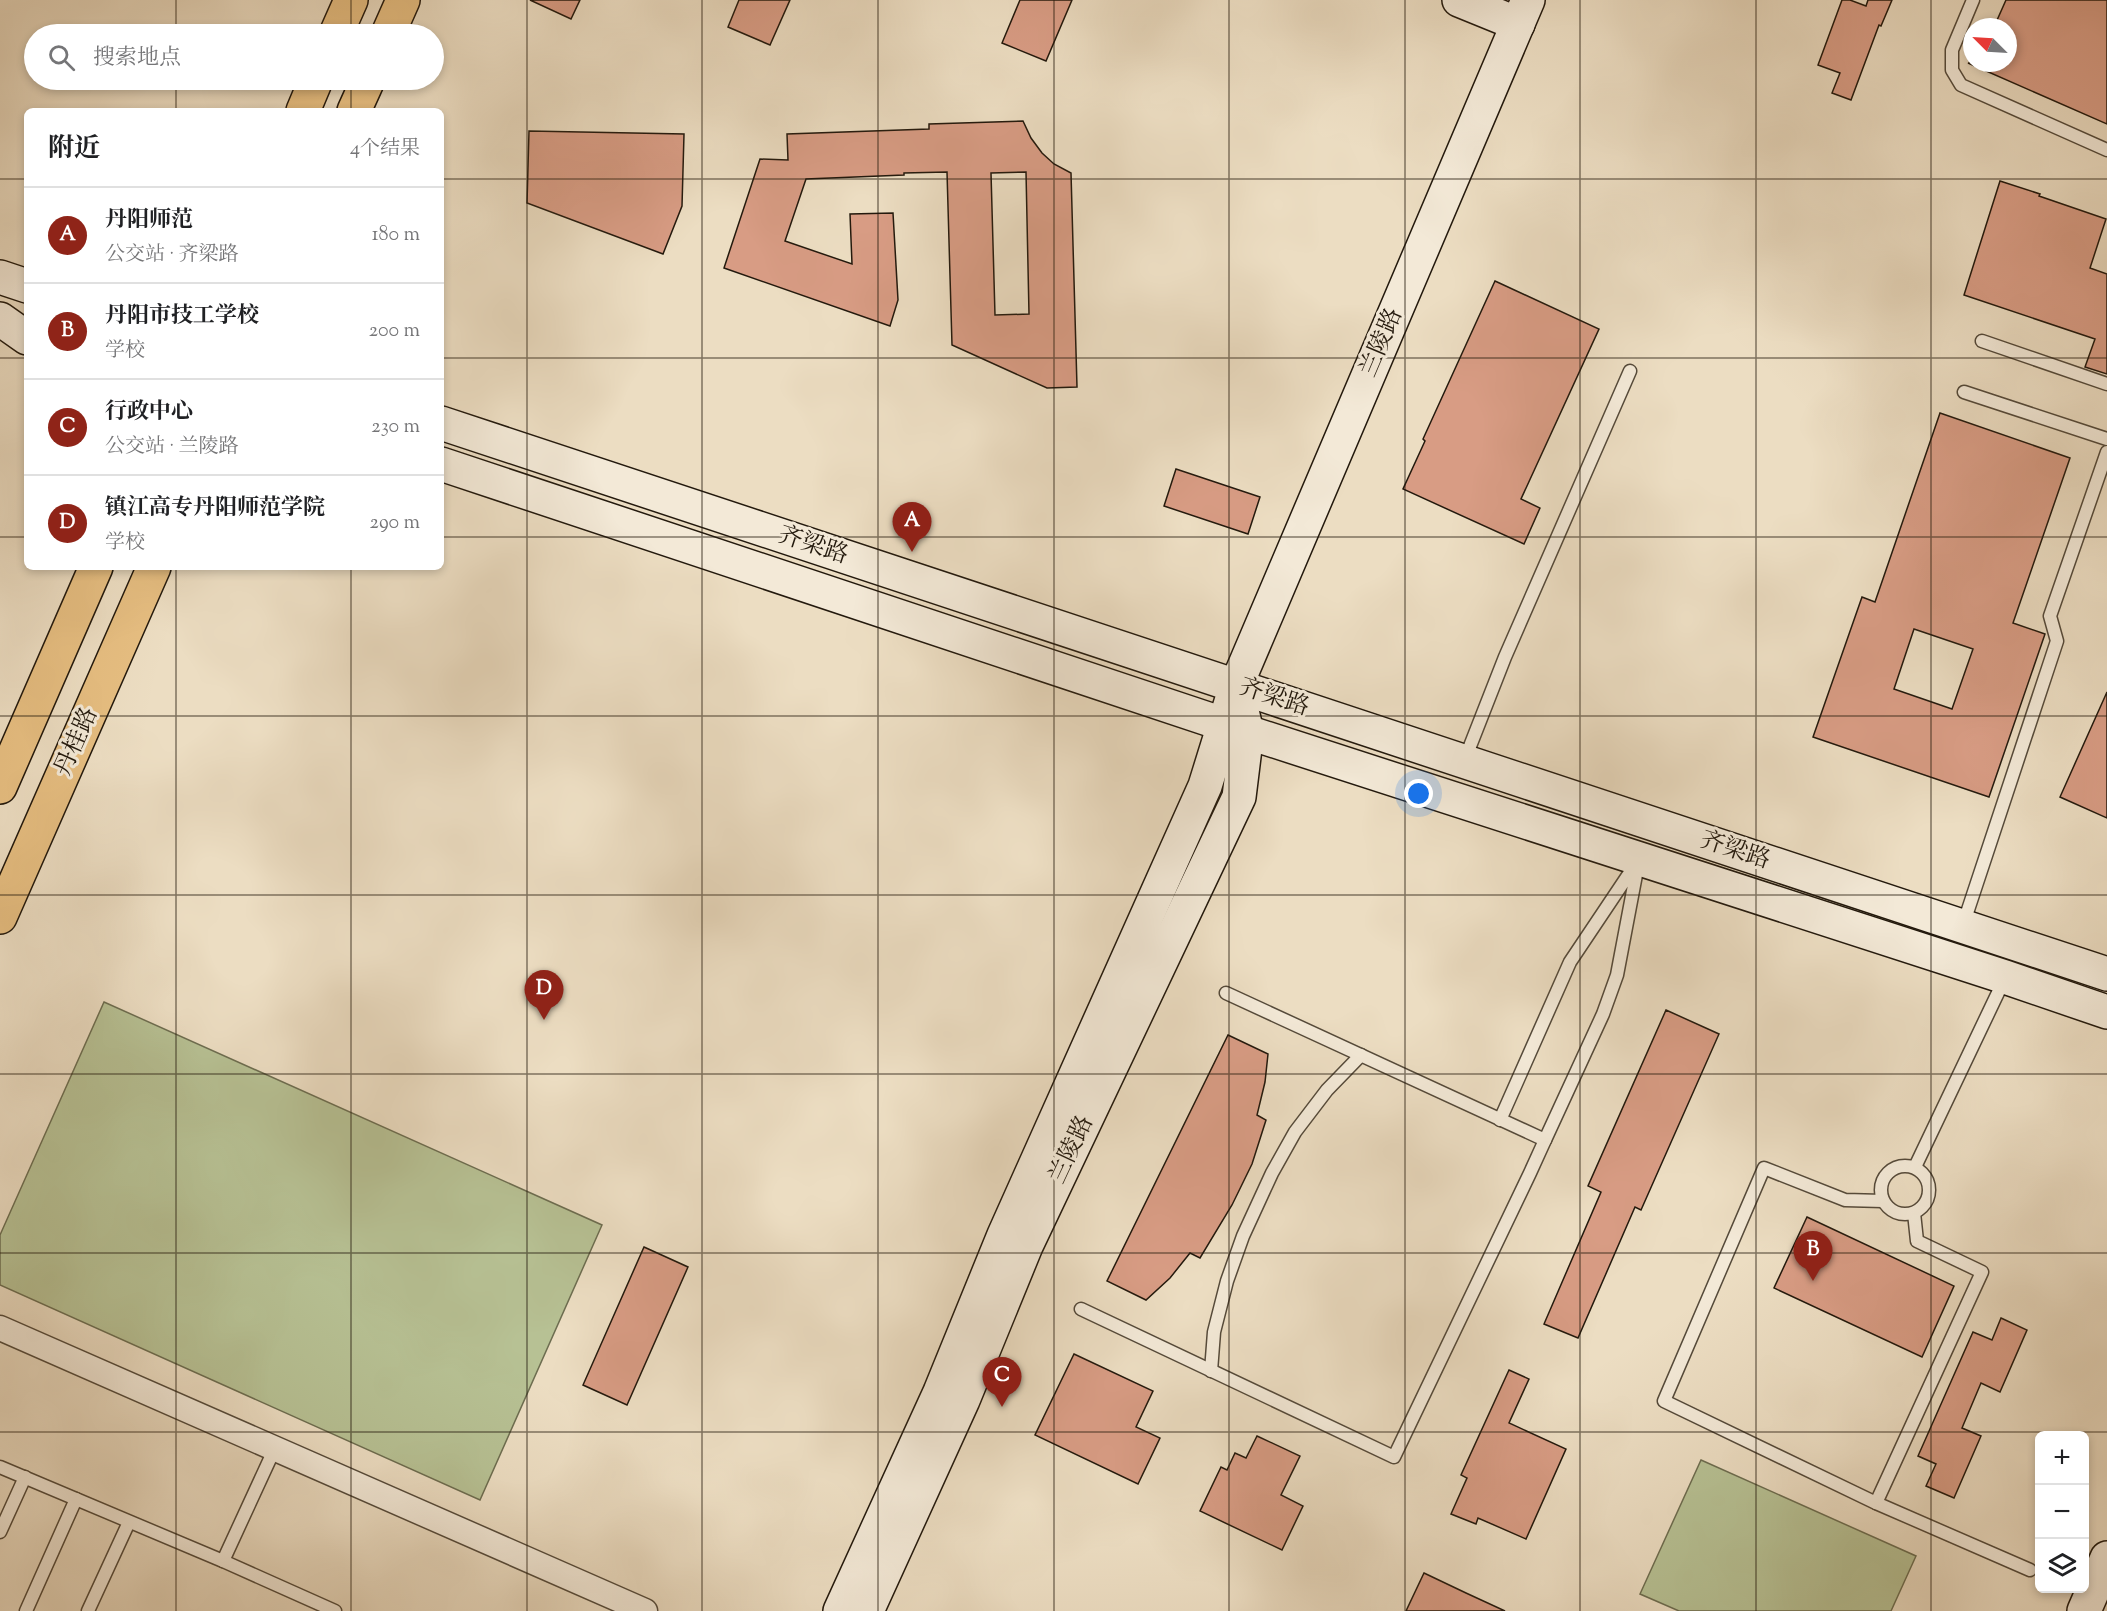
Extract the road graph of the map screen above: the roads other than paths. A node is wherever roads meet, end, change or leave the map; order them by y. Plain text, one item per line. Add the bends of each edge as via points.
1 (351, 0) edge
2 (403, 0) edge
3 (1459, 0) edge
4 (1973, 0) edge
5 (1523, 12) edge
6 (340, 24) edge
7 (392, 24) edge
8 (312, 90) edge
9 (363, 90) edge
10 (304, 108) edge
11 (355, 108) edge
12 (2107, 150) edge
13 (0, 318) edge
14 (24, 325) edge
15 (24, 336) edge
16 (1982, 341) dead end
17 (1630, 371) dead end
18 (2107, 384) edge
19 (1964, 392) dead end
20 (444, 424) edge
21 (2107, 439) edge
22 (2107, 452) edge
23 (444, 465) edge
24 (94, 570) edge
25 (153, 570) edge
26 (166, 570) edge
27 (134, 614) junction
28 (1236, 686) junction
29 (1236, 727) junction
30 (1464, 761) junction
31 (0, 787) edge
32 (1639, 859) junction
33 (0, 916) edge
34 (1963, 926) junction
35 (2107, 974) edge
36 (2005, 977) junction
37 (1226, 993) dead end
38 (2107, 1012) edge
39 (1361, 1055) junction
40 (1500, 1120) junction
41 (1545, 1140) junction
42 (1915, 1167) junction
43 (1883, 1201) junction
44 (1914, 1213) junction
45 (1081, 1309) dead end
46 (0, 1328) edge
47 (1211, 1371) junction
48 (275, 1448) junction
49 (0, 1467) edge
50 (25, 1477) junction
51 (76, 1499) junction
52 (1876, 1503) junction
53 (129, 1522) junction
54 (0, 1532) edge
55 (2107, 1558) edge
56 (223, 1562) junction
57 (2030, 1570) dead end
58 (26, 1611) edge
59 (88, 1611) edge
60 (335, 1611) edge
61 (645, 1611) edge
62 (840, 1611) edge
63 (867, 1611) edge
64 (2084, 1611) edge

1 - 6 main road
2 - 7 main road
3 - 5 main road
4 - 12 lane via 1952,50 1952,70 1961,85
5 - 28 main road, 兰陵路
8 - 10 main road
9 - 11 main road
13 - 14 main road
13 - 15 main road
16 - 18 lane
17 - 30 lane via 1505,657
19 - 21 lane
20 - 28 main road, 齐梁路
22 - 34 lane via 2050,616 2057,641
23 - 29 main road, 齐梁路
24 - 31 main road
25 - 27 main road, 丹桂路
26 - 27 main road
27 - 33 main road, 丹桂路
28 - 29 main road, 兰陵路
28 - 30 main road, 齐梁路
29 - 32 main road, 齐梁路
29 - 62 main road, 兰陵路 via 1205,786
29 - 63 main road, 兰陵路 via 1239,797 1026,1246 963,1400
30 - 34 main road, 齐梁路
32 - 36 main road, 齐梁路
32 - 40 lane via 1570,962
32 - 41 lane via 1617,975
34 - 35 main road, 齐梁路
36 - 38 main road, 齐梁路
36 - 42 lane
37 - 39 lane
39 - 40 lane
39 - 47 lane via 1327,1090 1295,1132 1272,1173 1227,1281 1214,1332
40 - 41 lane
41 - 47 lane via 1394,1457
42 - 43 lane via 1903,1165 1892,1169 1884,1178
42 - 44 lane via 1925,1174 1930,1185 1923,1207
43 - 44 lane via 1890,1210 1902,1215
43 - 52 lane via 1845,1200 1764,1168 1664,1401
44 - 52 lane via 1917,1241 1982,1272
45 - 47 lane
46 - 48 street
48 - 56 lane
48 - 61 street
49 - 50 lane
50 - 51 lane
50 - 54 lane
51 - 53 lane
51 - 58 lane
52 - 57 lane
53 - 56 lane
53 - 59 lane
55 - 64 main road
56 - 60 lane

